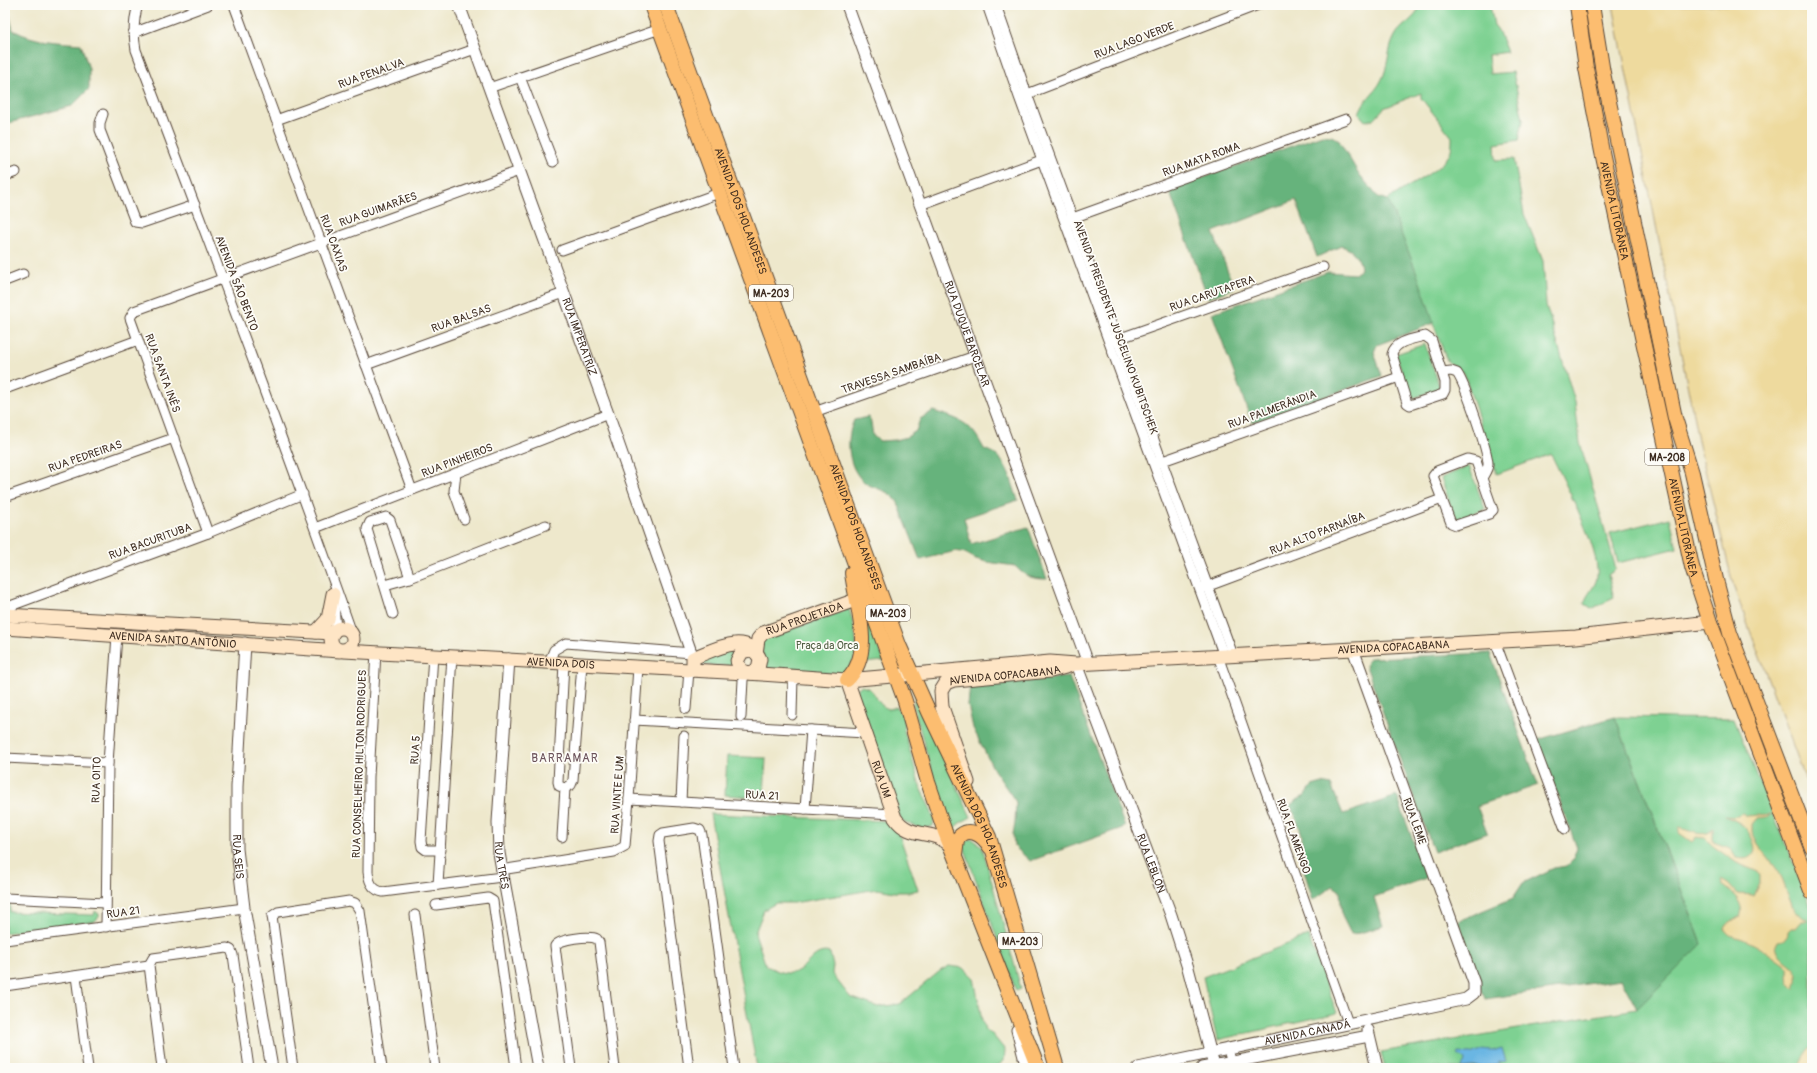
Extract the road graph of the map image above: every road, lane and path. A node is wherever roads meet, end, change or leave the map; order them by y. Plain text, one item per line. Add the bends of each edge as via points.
1 (138, 5) edge
2 (208, 5) edge
3 (234, 5) edge
4 (459, 5) edge
5 (651, 5) edge
6 (666, 5) edge
7 (847, 5) edge
8 (987, 5) edge
9 (996, 5) edge
10 (1258, 5) edge
11 (1577, 5) edge
12 (1592, 5) edge
13 (660, 29) junction
14 (133, 33) junction
15 (475, 49) junction
16 (520, 77) junction
17 (489, 88) junction
18 (1023, 95) junction
19 (103, 114) dead end
20 (1346, 119) dead end
21 (276, 120) junction
22 (1046, 159) junction
23 (553, 162) dead end
24 (519, 171) junction
25 (16, 172) dead end
26 (5, 176) edge
27 (719, 193) junction
28 (195, 205) junction
29 (920, 205) junction
30 (1068, 219) junction
31 (321, 243) junction
32 (562, 250) dead end
33 (1324, 267) dead end
34 (23, 274) dead end
35 (223, 278) junction
36 (5, 281) edge
37 (564, 293) junction
38 (138, 340) junction
39 (1113, 341) junction
40 (975, 356) junction
41 (366, 365) junction
42 (1442, 372) junction
43 (1398, 377) junction
44 (5, 389) edge
45 (814, 412) junction
46 (608, 414) junction
47 (174, 438) junction
48 (1158, 463) junction
49 (456, 473) junction
50 (1482, 478) junction
51 (412, 490) junction
52 (303, 494) junction
53 (5, 497) edge
54 (1442, 499) junction
55 (1676, 499) junction
56 (371, 506) junction
57 (376, 519) junction
58 (464, 519) dead end
59 (546, 525) dead end
60 (315, 528) junction
61 (208, 532) junction
62 (1707, 544) junction
63 (330, 569) junction
64 (410, 578) junction
65 (877, 582) junction
66 (385, 585) junction
67 (1204, 588) junction
68 (333, 594) junction
69 (861, 598) junction
70 (5, 608) edge
71 (393, 614) dead end
72 (5, 615) edge
73 (1710, 622) junction
74 (5, 628) edge
75 (316, 632) junction
76 (334, 632) junction
77 (118, 635) junction
78 (353, 635) junction
79 (1495, 641) junction
80 (245, 643) junction
81 (1353, 649) junction
82 (342, 651) junction
83 (376, 652) junction
84 (755, 652) junction
85 (433, 655) junction
86 (452, 656) junction
87 (1225, 656) junction
88 (509, 660) junction
89 (549, 662) junction
90 (564, 663) junction
91 (692, 663) junction
92 (582, 664) junction
93 (1082, 664) junction
94 (638, 667) junction
95 (764, 670) junction
96 (746, 673) junction
97 (912, 674) junction
98 (896, 675) junction
99 (793, 677) junction
100 (846, 680) junction
101 (905, 701) junction
102 (686, 709) dead end
103 (792, 715) dead end
104 (741, 717) dead end
105 (634, 720) junction
106 (811, 730) junction
107 (865, 733) junction
108 (684, 736) dead end
109 (5, 758) edge
110 (108, 763) junction
111 (565, 788) junction
112 (629, 799) junction
113 (681, 802) junction
114 (805, 809) junction
115 (978, 810) junction
116 (893, 814) junction
117 (1565, 829) dead end
118 (562, 837) dead end
119 (950, 845) junction
120 (1812, 848) edge
121 (440, 850) junction
122 (995, 857) junction
123 (957, 864) junction
124 (502, 873) junction
125 (438, 885) junction
126 (1812, 893) edge
127 (5, 898) edge
128 (105, 903) junction
129 (436, 905) dead end
130 (244, 908) junction
131 (415, 915) dead end
132 (106, 927) junction
133 (5, 940) edge
134 (148, 966) junction
135 (76, 976) junction
136 (5, 986) edge
137 (1006, 988) junction
138 (1474, 993) joint
139 (1366, 1020) junction
140 (1348, 1023) junction
141 (1369, 1036) junction
142 (1228, 1049) junction
143 (1210, 1053) junction
144 (1232, 1065) edge
145 (1214, 1066) junction
146 (88, 1068) edge
147 (162, 1068) edge
148 (249, 1068) edge
149 (272, 1068) edge
150 (293, 1068) edge
151 (382, 1068) edge
152 (435, 1068) edge
153 (516, 1068) edge
154 (538, 1068) edge
155 (571, 1068) edge
156 (615, 1068) edge
157 (690, 1068) edge
158 (734, 1068) edge
159 (1025, 1068) edge
160 (1038, 1068) edge
161 (1057, 1068) edge
162 (1138, 1068) edge
163 (1202, 1068) edge
164 (1377, 1068) edge

1 - 14 street, AVENIDA SÃO BENTO
2 - 14 street
3 - 21 street, RUA CAXIAS
4 - 15 street, RUA IMPERATRIZ
5 - 13 main road, AVENIDA DOS HOLANDESES / MA-203
6 - 45 main road, AVENIDA DOS HOLANDESES / MA-203
7 - 29 street, RUA DUQUE BARCELAR
8 - 18 street, AVENIDA PRESIDENTE JUSCELINO KUBITSCHEK
9 - 18 street, AVENIDA PRESIDENTE JUSCELINO KUBITSCHEK
10 - 18 street, RUA LAGO VERDE
11 - 55 main road, AVENIDA LITORÂNEA / MA-208 via 1599,137
12 - 62 main road, AVENIDA LITORÂNEA / MA-208 via 1603,73 1675,418 1692,473
13 - 16 street
13 - 27 main road, AVENIDA DOS HOLANDESES / MA-203
14 - 28 street, AVENIDA SÃO BENTO via 136,50
15 - 17 street, RUA IMPERATRIZ
15 - 21 street, RUA PENALVA
16 - 17 street
16 - 23 street
17 - 24 street, RUA IMPERATRIZ
18 - 22 street, AVENIDA PRESIDENTE JUSCELINO KUBITSCHEK
19 - 28 street via 100,130 135,222 142,224
20 - 30 street, RUA MATA ROMA
21 - 31 street, RUA CAXIAS
22 - 29 street
22 - 30 street, AVENIDA PRESIDENTE JUSCELINO KUBITSCHEK
24 - 31 street, RUA GUIMARÃES
24 - 37 street, RUA IMPERATRIZ
25 - 26 street
27 - 32 street
27 - 69 main road, AVENIDA DOS HOLANDESES / MA-203 via 850,550
28 - 35 street, AVENIDA SÃO BENTO
29 - 40 street, RUA DUQUE BARCELAR
30 - 39 street, AVENIDA PRESIDENTE JUSCELINO KUBITSCHEK
31 - 35 street, RUA GUIMARÃES
31 - 41 street, RUA CAXIAS
33 - 39 street, RUA CARUTAPERA
34 - 36 street
35 - 38 street, RUA SANTA INÊS via 134,311 130,318
35 - 52 street, AVENIDA SÃO BENTO
37 - 41 street, RUA BALSAS
37 - 46 street, RUA IMPERATRIZ
38 - 44 street
38 - 47 street, RUA SANTA INÊS
39 - 48 street, AVENIDA PRESIDENTE JUSCELINO KUBITSCHEK
40 - 45 street, TRAVESSA SAMBAÍBA
40 - 93 street, RUA DUQUE BARCELAR
41 - 51 street, RUA CAXIAS
42 - 43 street via 1446,386 1443,394 1413,404 1407,403
42 - 43 street via 1432,341 1425,336 1397,345 1393,349
42 - 50 street via 1457,373 1464,385 1488,456 1488,469
43 - 48 street, RUA PALMERÂNDIA
45 - 65 main road, AVENIDA DOS HOLANDESES / MA-203
46 - 49 street, RUA PINHEIROS
46 - 91 street, RUA IMPERATRIZ
47 - 53 street, RUA PEDREIRAS
47 - 61 street, RUA SANTA INÊS
48 - 67 street, AVENIDA PRESIDENTE JUSCELINO KUBITSCHEK
49 - 51 street, RUA PINHEIROS
49 - 58 street via 454,491
50 - 54 street via 1476,461 1471,459 1436,471 1433,476
50 - 54 street via 1493,508 1490,514 1454,525 1451,524
51 - 56 street, RUA PINHEIROS
52 - 60 street, AVENIDA SÃO BENTO
52 - 61 street, RUA BACURITUBA
54 - 67 street, RUA ALTO PARNAÍBA
55 - 62 main road via 1686,496 1691,498 1697,528
55 - 73 main road, AVENIDA LITORÂNEA / MA-208 via 1692,567
56 - 57 street
56 - 60 street, RUA PINHEIROS
57 - 64 street via 386,517 390,520
57 - 66 street via 370,522 367,529
59 - 64 street
60 - 63 street, AVENIDA SÃO BENTO
61 - 70 street, RUA BACURITUBA
62 - 120 main road, AVENIDA LITORÂNEA / MA-208 via 1733,644
63 - 68 street, AVENIDA SÃO BENTO
63 - 78 street, AVENIDA SÃO BENTO
64 - 66 street
65 - 69 main road
65 - 97 main road, AVENIDA DOS HOLANDESES / MA-203
66 - 71 street
67 - 87 street, AVENIDA PRESIDENTE JUSCELINO KUBITSCHEK
68 - 75 main road via 328,619
68 - 76 street, AVENIDA SÃO BENTO
69 - 84 main road, RUA PROJETADA via 763,633 758,639
69 - 98 main road, AVENIDA DOS HOLANDESES / MA-203
69 - 100 main road via 862,646 856,669
72 - 75 main road, AVENIDA SANTO ANTÔNIO
73 - 79 main road, AVENIDA COPACABANA via 1576,637
73 - 126 main road, AVENIDA LITORÂNEA / MA-208
74 - 77 main road, AVENIDA SANTO ANTÔNIO
75 - 76 main road, AVENIDA SANTO ANTÔNIO
76 - 78 main road via 343,628
76 - 82 main road via 332,644
77 - 80 main road, AVENIDA SANTO ANTÔNIO
77 - 110 street, RUA OITO
78 - 82 main road via 351,647
78 - 83 main road, AVENIDA DOIS via 363,647
79 - 81 main road, AVENIDA COPACABANA
79 - 117 street
80 - 82 main road, AVENIDA SANTO ANTÔNIO
80 - 130 street, RUA SEIS via 237,811 237,849
81 - 87 main road, AVENIDA COPACABANA
81 - 138 street, RUA LEME via 1474,983
82 - 83 main road, AVENIDA DOIS
83 - 85 main road, AVENIDA DOIS
83 - 125 street, RUA CONSELHEIRO HILTON RODRIGUES via 369,777 369,881 374,888 383,892
84 - 91 main road via 747,644 738,642
84 - 95 main road
84 - 96 main road via 746,650 738,657 739,668
85 - 86 main road, AVENIDA DOIS
85 - 121 street, RUA 5 via 422,847 426,850
86 - 88 main road, AVENIDA DOIS
86 - 121 street
87 - 93 main road, AVENIDA COPACABANA
87 - 140 street, RUA FLAMENGO
88 - 89 main road, AVENIDA DOIS
88 - 124 street, RUA TRÊS via 498,822
89 - 90 main road, AVENIDA DOIS
89 - 91 street via 554,650 566,643
90 - 92 main road, AVENIDA DOIS
90 - 111 street via 558,782
91 - 94 main road, AVENIDA DOIS
91 - 96 main road, AVENIDA DOIS
91 - 102 street
92 - 94 main road, AVENIDA DOIS
92 - 111 street via 573,780 571,785
93 - 97 main road, AVENIDA COPACABANA via 1050,662
93 - 115 main road, AVENIDA COPACABANA via 1051,671 954,680 943,686 942,707
93 - 143 street, RUA LEBLON via 1171,914
94 - 105 street, RUA VINTE E UM
95 - 96 main road
95 - 99 main road
96 - 104 street via 743,680
97 - 98 main road, AVENIDA COPACABANA
97 - 101 main road via 905,689
97 - 115 main road, AVENIDA DOS HOLANDESES / MA-203
98 - 100 main road
98 - 101 main road, AVENIDA DOS HOLANDESES / MA-203
99 - 100 main road
99 - 103 street
100 - 107 main road, RUA UM
101 - 119 main road, AVENIDA DOS HOLANDESES / MA-203
105 - 106 street
105 - 112 street, RUA VINTE E UM
106 - 107 street
106 - 114 street
107 - 116 main road, RUA UM
108 - 113 street
109 - 110 street
110 - 128 street, RUA OITO
111 - 118 street
112 - 113 street, RUA 21
112 - 124 street, RUA VINTE E UM via 625,846 620,850
113 - 114 street, RUA 21
114 - 116 street, RUA 21
115 - 122 main road, AVENIDA DOS HOLANDESES / MA-203
116 - 119 main road, RUA UM via 898,823 907,830 938,837
119 - 123 main road, AVENIDA DOS HOLANDESES / MA-203
121 - 125 street
122 - 123 main road via 984,838 969,832 962,834 957,840
122 - 161 main road, AVENIDA DOS HOLANDESES / MA-203
123 - 137 main road, AVENIDA DOS HOLANDESES / MA-203
124 - 125 street, RUA CONSELHEIRO HILTON RODRIGUES
124 - 154 street, RUA TRÊS
127 - 128 street
128 - 132 street, RUA OITO
129 - 153 street via 488,898 492,900
130 - 132 street, RUA 21
130 - 149 street, RUA SEIS
131 - 152 street
132 - 133 street, RUA 21
134 - 135 street
134 - 147 street
134 - 148 street via 153,958 226,948 231,950
135 - 136 street
135 - 146 street
137 - 159 street
137 - 160 main road, AVENIDA DOS HOLANDESES / MA-203
138 - 139 street, AVENIDA CANADÁ via 1466,999
139 - 140 street, AVENIDA CANADÁ
139 - 141 street
140 - 142 street, AVENIDA CANADÁ
141 - 144 street, AVENIDA CANADÁ
141 - 164 street
142 - 143 street, AVENIDA CANADÁ
142 - 144 street
143 - 145 street, RUA LEBLON
143 - 162 street, AVENIDA CANADÁ
144 - 145 street, AVENIDA CANADÁ
145 - 163 street, AVENIDA CANADÁ
150 - 151 street via 272,916 278,912 349,901 355,903 360,911
155 - 156 street via 555,946 560,941 591,937 599,942
157 - 158 street via 659,842 663,833 694,828 700,830 702,835

